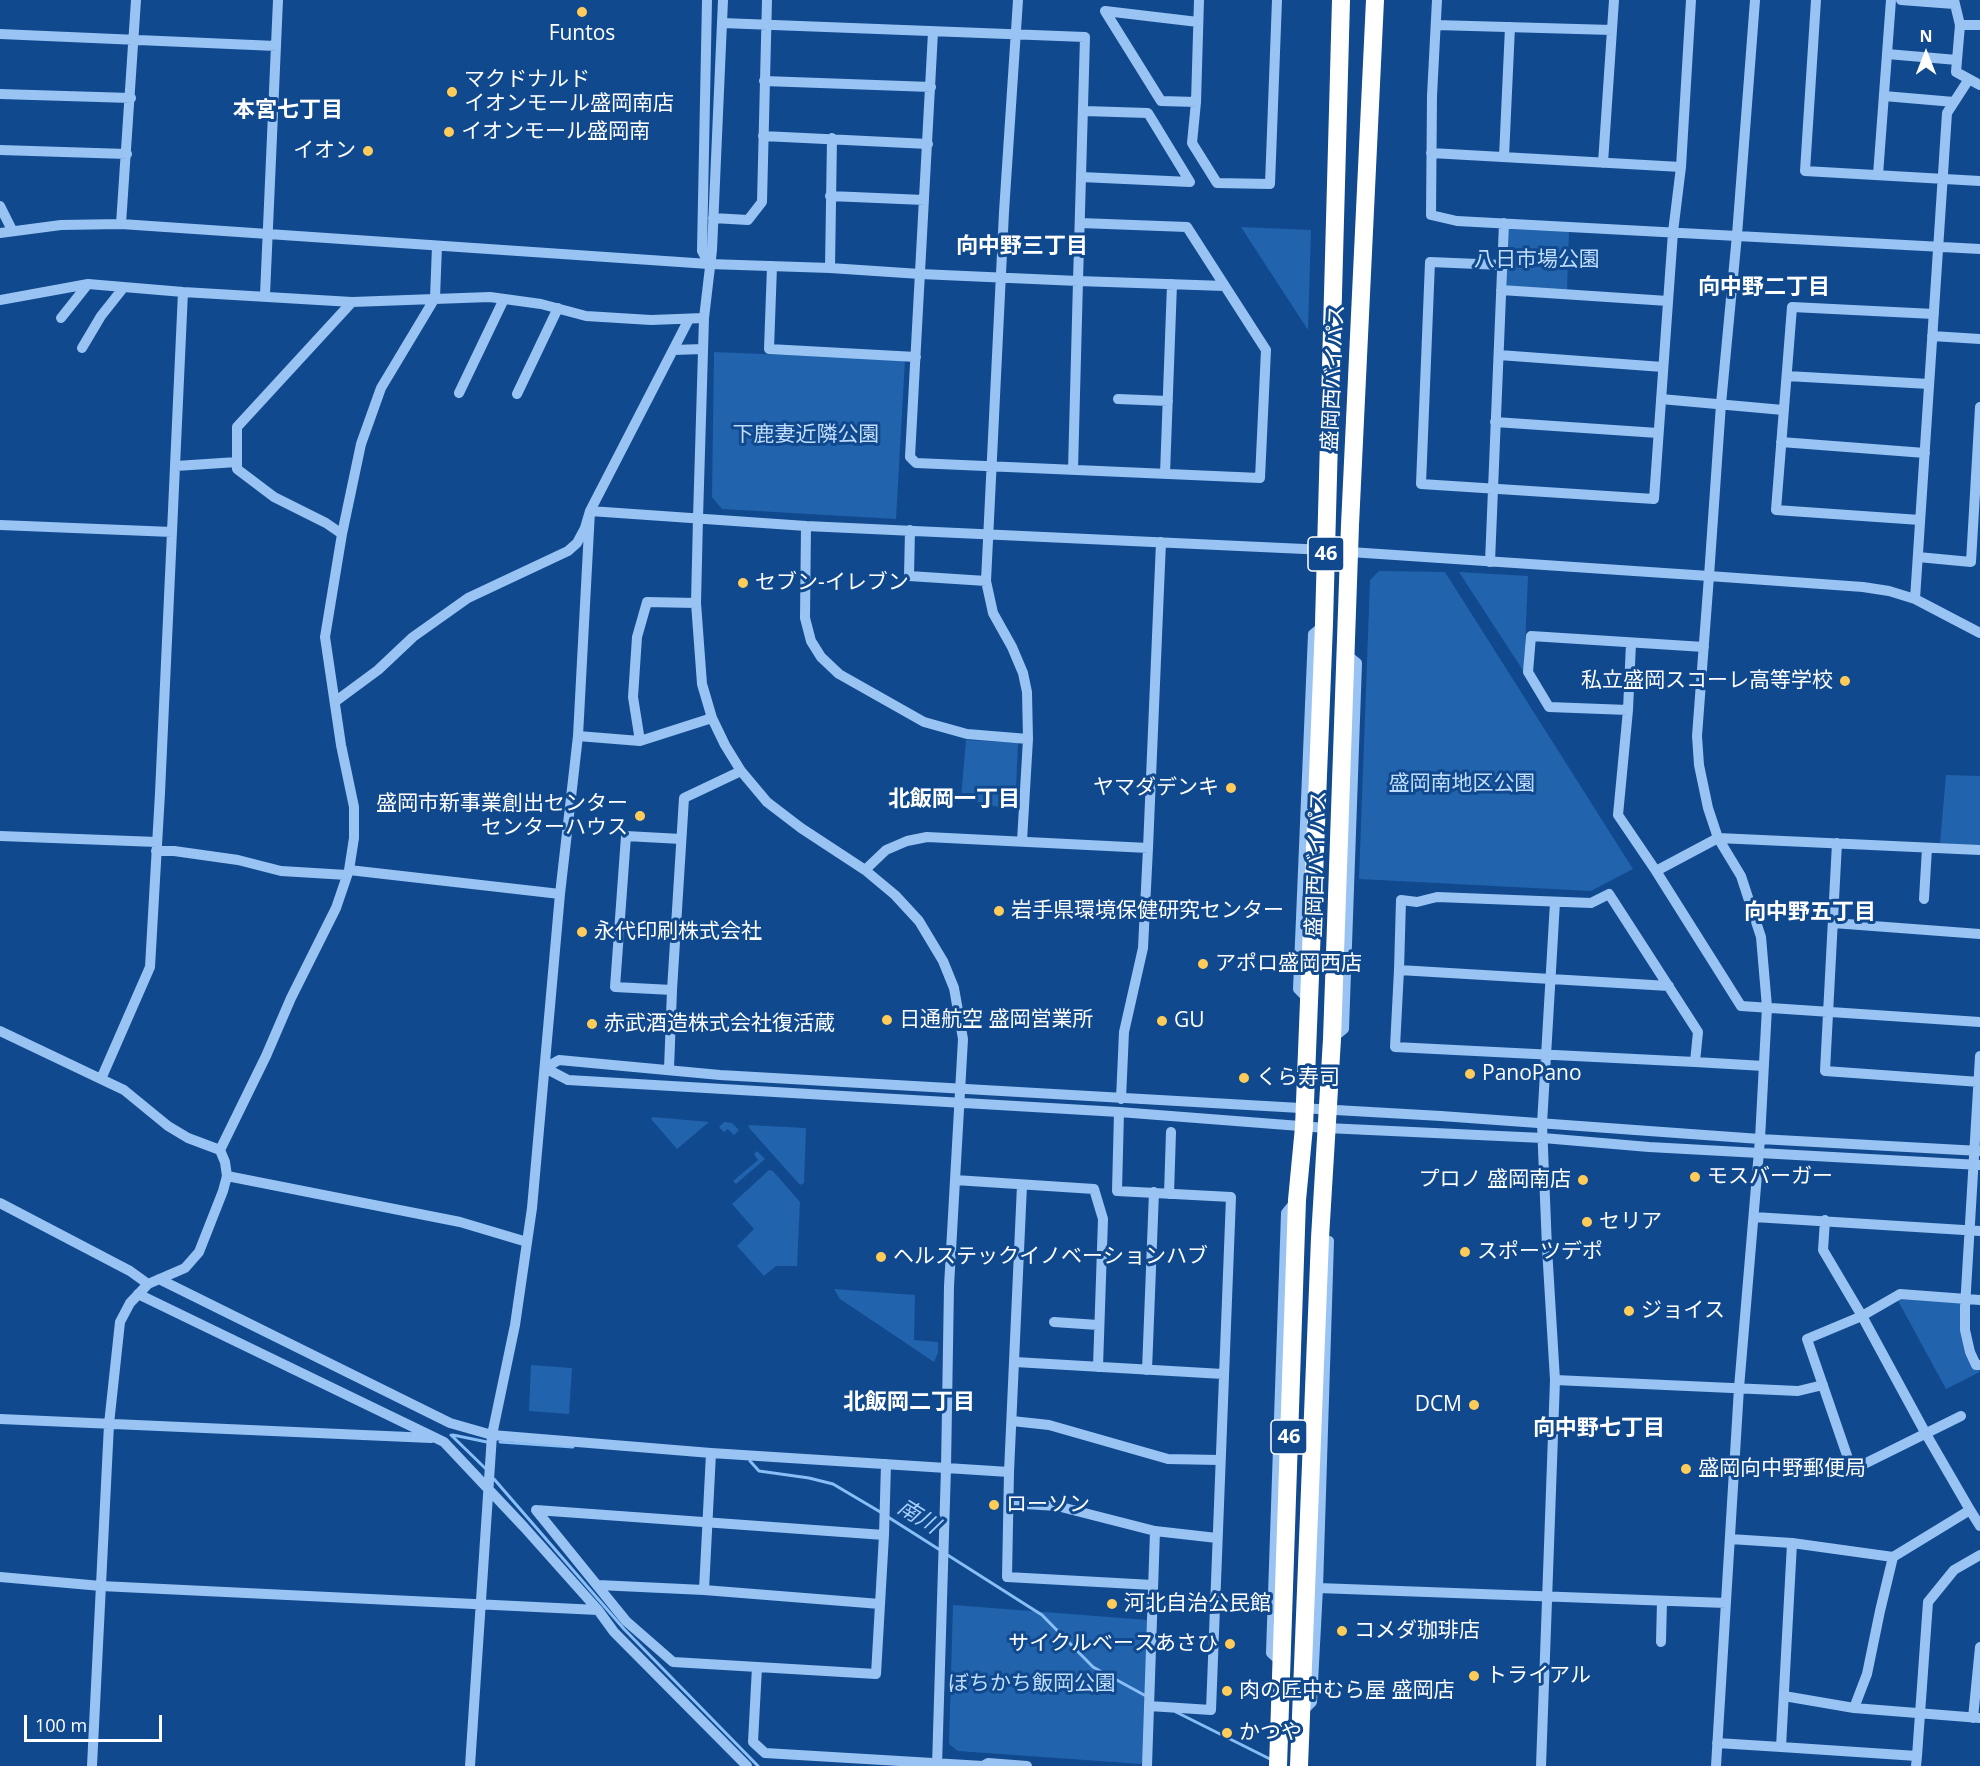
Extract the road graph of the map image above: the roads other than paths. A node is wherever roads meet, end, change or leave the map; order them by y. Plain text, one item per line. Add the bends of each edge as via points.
1 (136, 0) edge
2 (278, 0) edge
3 (707, 0) edge
4 (723, 0) edge
5 (767, 0) edge
6 (1018, 0) edge
7 (1199, 0) edge
8 (1277, 0) edge
9 (1341, 0) edge
10 (1375, 0) edge
11 (1437, 0) edge
12 (1614, 0) edge
13 (1691, 0) edge
14 (1755, 0) edge
15 (1816, 0) edge
16 (1891, 0) edge
17 (1901, 0) edge
18 (1954, 2) edge
19 (722, 22) junction
20 (1198, 22) junction
21 (766, 25) junction
22 (1436, 25) junction
23 (1960, 25) junction
24 (1980, 25) edge
25 (1510, 27) junction
26 (1612, 30) junction
27 (933, 32) junction
28 (0, 34) edge
29 (1016, 34) junction
30 (134, 39) junction
31 (276, 46) junction
32 (720, 49) junction
33 (1887, 54) junction
34 (1957, 60) junction
35 (1970, 79) junction
36 (764, 81) junction
37 (1980, 85) edge
38 (931, 87) junction
39 (0, 93) edge
40 (1884, 96) junction
41 (131, 98) junction
42 (1196, 102) junction
43 (1954, 102) junction
44 (1084, 111) junction
45 (705, 126) junction
46 (763, 136) junction
47 (832, 138) junction
48 (928, 144) junction
49 (0, 150) edge
50 (1431, 153) junction
51 (127, 154) junction
52 (1504, 157) junction
53 (1603, 163) junction
54 (1681, 167) junction
55 (1878, 175) junction
56 (1081, 177) junction
57 (1943, 179) junction
58 (1980, 181) edge
59 (830, 196) junction
60 (924, 200) junction
61 (0, 206) edge
62 (713, 218) junction
63 (121, 224) junction
64 (1080, 224) junction
65 (1503, 224) junction
66 (12, 231) junction
67 (1673, 232) junction
68 (0, 233) edge
69 (267, 234) junction
70 (1737, 235) junction
71 (437, 246) junction
72 (1938, 247) junction
73 (1980, 249) edge
74 (709, 264) junction
75 (1502, 265) junction
76 (772, 267) junction
77 (830, 268) junction
78 (920, 274) junction
79 (1002, 277) junction
80 (1078, 281) junction
81 (88, 284) junction
82 (1172, 284) junction
83 (1225, 286) junction
84 (124, 287) junction
85 (1501, 290) junction
86 (183, 292) junction
87 (265, 296) junction
88 (435, 298) junction
89 (504, 299) junction
90 (0, 300) edge
91 (1668, 300) junction
92 (352, 302) junction
93 (558, 308) junction
94 (1934, 314) junction
95 (61, 318) dead end
96 (704, 318) junction
97 (689, 319) junction
98 (1932, 336) junction
99 (1980, 339) edge
100 (82, 348) dead end
101 (703, 349) junction
102 (673, 351) junction
103 (1500, 355) junction
104 (916, 357) junction
105 (1663, 367) junction
106 (1786, 376) junction
107 (1929, 384) junction
108 (459, 393) dead end
109 (517, 394) dead end
110 (1118, 399) dead end
111 (1661, 399) junction
112 (1168, 401) junction
113 (1721, 404) junction
114 (1980, 407) edge
115 (1783, 410) junction
116 (1979, 421) edge
117 (1495, 422) junction
118 (1658, 433) junction
119 (1781, 442) junction
120 (1925, 453) junction
121 (237, 462) junction
122 (176, 466) junction
123 (992, 467) junction
124 (1073, 470) junction
125 (1165, 474) junction
126 (1491, 489) junction
127 (590, 511) junction
128 (698, 518) junction
129 (1920, 520) junction
130 (0, 525) edge
131 (806, 526) junction
132 (910, 530) junction
133 (172, 532) junction
134 (988, 533) junction
135 (342, 534) junction
136 (1161, 542) junction
137 (1326, 550) junction
138 (1350, 552) junction
139 (1918, 557) junction
140 (1490, 562) junction
141 (1709, 576) junction
142 (987, 581) junction
143 (1915, 599) junction
144 (696, 603) junction
145 (1980, 633) edge
146 (1631, 643) junction
147 (1704, 646) junction
148 (336, 701) junction
149 (1628, 710) junction
150 (712, 717) junction
151 (578, 736) junction
152 (1028, 739) junction
153 (640, 741) junction
154 (741, 771) junction
155 (0, 836) edge
156 (1718, 838) junction
157 (681, 839) junction
158 (1022, 841) junction
159 (1836, 843) junction
160 (156, 847) junction
161 (1148, 848) junction
162 (1927, 848) junction
163 (1980, 850) edge
164 (865, 870) junction
165 (1656, 871) junction
166 (348, 872) junction
167 (560, 894) junction
168 (1924, 899) dead end
169 (1555, 902) junction
170 (1833, 923) junction
171 (1980, 934) edge
172 (1399, 970) junction
173 (1549, 980) junction
174 (1669, 986) junction
175 (672, 990) junction
176 (1767, 1007) junction
177 (1828, 1013) junction
178 (1980, 1022) edge
179 (0, 1031) edge
180 (1545, 1055) junction
181 (1980, 1056) edge
182 (1695, 1062) junction
183 (1764, 1066) junction
184 (545, 1068) junction
185 (669, 1069) junction
186 (101, 1079) junction
187 (1979, 1082) edge
188 (960, 1088) junction
189 (1121, 1099) junction
190 (959, 1103) junction
191 (1119, 1112) junction
192 (1304, 1118) junction
193 (1327, 1119) junction
194 (1542, 1124) junction
195 (1171, 1132) dead end
196 (1543, 1138) junction
197 (1760, 1139) junction
198 (220, 1150) junction
199 (1977, 1151) edge
200 (1759, 1153) junction
201 (1977, 1165) edge
202 (227, 1176) junction
203 (954, 1180) junction
204 (1022, 1185) junction
205 (1154, 1192) junction
206 (1169, 1194) junction
207 (0, 1203) edge
208 (1754, 1217) junction
209 (1825, 1221) junction
210 (1975, 1231) edge
211 (1320, 1238) junction
212 (527, 1242) junction
213 (153, 1282) junction
214 (138, 1294) junction
215 (1965, 1299) junction
216 (1980, 1300) edge
217 (1862, 1316) junction
218 (1054, 1322) dead end
219 (1098, 1325) junction
220 (1015, 1362) junction
221 (1098, 1367) junction
222 (1979, 1367) edge
223 (1147, 1370) junction
224 (1223, 1374) junction
225 (1556, 1380) junction
226 (1823, 1385) junction
227 (1739, 1388) junction
228 (1961, 1416) dead end
229 (0, 1419) edge
230 (1012, 1421) junction
231 (109, 1424) junction
232 (1926, 1434) junction
233 (492, 1435) junction
234 (437, 1438) junction
235 (711, 1453) junction
236 (1219, 1460) junction
237 (886, 1464) junction
238 (946, 1468) junction
239 (1009, 1472) junction
240 (489, 1488) junction
241 (1009, 1503) junction
242 (1970, 1510) junction
243 (706, 1522) junction
244 (1980, 1526) edge
245 (1155, 1531) junction
246 (884, 1535) junction
247 (1217, 1538) junction
248 (1730, 1539) junction
249 (1792, 1543) junction
250 (1980, 1555) edge
251 (1893, 1557) junction
252 (0, 1577) edge
253 (598, 1585) junction
254 (1153, 1585) junction
255 (101, 1586) junction
256 (1318, 1588) junction
257 (704, 1590) junction
258 (1547, 1597) junction
259 (1662, 1601) junction
260 (880, 1604) junction
261 (1726, 1604) junction
262 (480, 1605) junction
263 (598, 1610) junction
264 (1661, 1642) dead end
265 (1980, 1647) edge
266 (757, 1667) junction
267 (1784, 1696) junction
268 (1149, 1706) junction
269 (1854, 1708) junction
270 (1302, 1712) junction
271 (1921, 1714) junction
272 (1977, 1718) edge
273 (1717, 1743) junction
274 (1781, 1747) junction
275 (1917, 1761) edge
276 (861, 1763) edge
277 (937, 1765) edge
278 (92, 1766) edge
279 (470, 1766) edge
280 (747, 1766) edge
281 (1027, 1766) edge
282 (1147, 1766) edge
283 (1278, 1766) edge
284 (1299, 1766) edge
285 (1541, 1766) edge
286 (1716, 1766) edge

1 - 30 street
2 - 31 street
3 - 45 street
4 - 19 street
5 - 21 street
6 - 29 street
7 - 20 street
8 - 42 street via 1270,184 1217,183 1192,143
9 - 137 highway, 盛岡西バイパス / 46
10 - 138 highway, 盛岡西バイパス / 46
11 - 22 street
12 - 26 street
13 - 54 street
14 - 70 street
15 - 55 street via 1805,171
16 - 33 street
17 - 18 street
18 - 23 street
19 - 21 street
19 - 32 street
20 - 42 street
20 - 42 street via 1105,11 1161,101
21 - 27 street
21 - 36 street
22 - 25 street
22 - 50 street
23 - 24 street
23 - 34 street
25 - 26 street
25 - 52 street
26 - 53 street
27 - 29 street
27 - 38 street
28 - 30 street
29 - 44 street via 1085,37
29 - 79 street
30 - 31 street
30 - 41 street
31 - 69 street
32 - 45 street via 711,73 710,124
32 - 62 street
33 - 34 street
33 - 40 street
34 - 35 street via 1956,72
35 - 37 street
35 - 43 street
36 - 38 street
36 - 46 street
38 - 48 street
39 - 41 street
40 - 43 street
40 - 55 street
41 - 51 street
43 - 57 street via 1947,113
44 - 56 street
44 - 56 street via 1148,113 1190,182
45 - 74 street via 702,251
46 - 47 street
46 - 62 street via 762,202 748,220
47 - 48 street
47 - 59 street
48 - 60 street
49 - 51 street
50 - 52 street
50 - 65 street via 1431,214
51 - 63 street
52 - 53 street
53 - 54 street
54 - 67 street
55 - 57 street
56 - 64 street
57 - 58 street
57 - 72 street
59 - 60 street
59 - 77 street
60 - 78 street
61 - 66 street
62 - 74 street
63 - 66 street
63 - 69 street
64 - 80 street
64 - 83 street via 1187,227
65 - 67 street
65 - 75 street
66 - 68 street
67 - 70 street
67 - 91 street
69 - 71 street
69 - 87 street
70 - 72 street
70 - 113 street
71 - 74 street
71 - 88 street
72 - 73 street
72 - 94 street
74 - 76 street
74 - 96 street
75 - 85 street
75 - 126 street via 1430,262 1421,484
76 - 77 street
76 - 104 street via 769,349
77 - 78 street
78 - 79 street
78 - 104 street
79 - 80 street
79 - 123 street
80 - 82 street
80 - 124 street
81 - 84 street
81 - 90 street
81 - 95 street
82 - 83 street
82 - 112 street
83 - 125 street via 1266,350 1260,478
84 - 86 street
84 - 100 street
85 - 91 street
85 - 103 street
86 - 87 street
86 - 122 street
87 - 92 street
88 - 89 street
88 - 92 street
88 - 135 street via 381,388 361,444
89 - 93 street
89 - 108 street
91 - 105 street
92 - 121 street via 237,427
93 - 97 street via 586,316
93 - 109 street
94 - 98 street
94 - 106 street via 1791,307
96 - 97 street
96 - 101 street
97 - 102 street
98 - 99 street
98 - 107 street
101 - 102 street
101 - 128 street
102 - 127 street
103 - 105 street
103 - 117 street
104 - 123 street via 910,457 916,463
105 - 111 street
106 - 107 street
106 - 115 street
107 - 120 street
110 - 112 street
111 - 113 street
111 - 118 street
112 - 125 street
113 - 115 street
113 - 141 street
114 - 116 street
115 - 119 street
116 - 139 street via 1971,561
117 - 118 street
117 - 126 street
118 - 126 street via 1654,499
119 - 120 street
119 - 129 street via 1776,510
120 - 129 street
121 - 122 street
121 - 135 street via 237,469 274,497
122 - 133 street
123 - 124 street
123 - 134 street
124 - 125 street
126 - 140 street
127 - 128 street
127 - 148 street via 577,543 567,551 468,598 413,637 378,670
127 - 151 street
128 - 131 street
128 - 144 street
129 - 139 street
130 - 133 street
131 - 132 street
131 - 152 street via 805,618 811,641 821,657 839,674 924,722 967,734
132 - 134 street
132 - 142 street via 909,576
133 - 160 street
134 - 136 street
134 - 142 street
135 - 148 street via 325,637
136 - 137 street
136 - 161 street
137 - 192 highway, 盛岡西バイパス / 46
138 - 140 street
138 - 193 highway, 盛岡西バイパス / 46
139 - 143 street
140 - 141 street
141 - 143 street via 1863,587
141 - 147 street
142 - 152 street via 993,613 1023,673
143 - 145 street
144 - 150 street via 702,684
144 - 153 street via 647,602 637,637 633,697
146 - 147 street
146 - 149 street
146 - 149 street via 1531,636 1528,672 1549,707
147 - 156 street via 1697,736 1699,765
148 - 166 street via 354,807
149 - 165 street via 1618,814
150 - 153 street
150 - 154 street
151 - 153 street
151 - 167 street
152 - 158 street
154 - 157 street via 684,798
154 - 164 street via 767,802
155 - 160 street
156 - 159 street
156 - 165 street
156 - 176 street via 1741,876 1761,937
157 - 175 street
157 - 175 street via 626,836 615,987
158 - 161 street
158 - 164 street via 927,837 886,850
159 - 162 street
159 - 170 street
160 - 166 street via 281,871
160 - 186 street via 150,967
161 - 189 street via 1143,948 1124,1032
162 - 163 street
162 - 168 street
164 - 188 street via 919,921 943,961 954,988 963,1039
165 - 176 street via 1741,1006
166 - 167 street
166 - 198 street via 336,908
167 - 184 street
169 - 172 street via 1437,897 1417,902 1401,900
169 - 173 street
169 - 174 street via 1591,903 1610,894
170 - 171 street
170 - 177 street
172 - 173 street
172 - 180 street via 1395,1047
173 - 174 street
173 - 180 street
174 - 182 street via 1698,1032
175 - 185 street
176 - 177 street
176 - 183 street
177 - 178 street
177 - 187 street via 1825,1071
179 - 186 street
180 - 182 street
180 - 194 street
181 - 187 street
182 - 183 street
183 - 197 street
184 - 185 street via 559,1060
184 - 190 street via 568,1080
184 - 212 street
185 - 188 street
186 - 198 street via 124,1090 188,1138
187 - 199 street
188 - 189 street
188 - 190 street
189 - 192 street
190 - 191 street
190 - 203 street
191 - 192 street
191 - 205 street via 1117,1191
192 - 193 street
192 - 193 street
192 - 283 highway, 盛岡西バイパス / 46 via 1297,1200
193 - 194 street
193 - 196 street
193 - 211 highway, 盛岡西バイパス / 46
194 - 196 street
194 - 197 street
195 - 206 street
196 - 200 street
196 - 225 street
197 - 199 street
197 - 200 street
198 - 202 street
199 - 201 street
200 - 201 street
200 - 208 street
201 - 210 street
202 - 212 street via 459,1222
202 - 213 street via 199,1252 184,1268
203 - 204 street
203 - 238 street
204 - 219 street via 1095,1189 1103,1219
204 - 220 street
205 - 206 street
205 - 223 street
206 - 224 street via 1231,1197
207 - 213 street
208 - 209 street
208 - 227 street
209 - 210 street
209 - 217 street via 1823,1250
210 - 215 street
211 - 256 street via 1329,1241
211 - 270 highway, 盛岡西バイパス / 46
212 - 233 street via 515,1325
213 - 214 street
213 - 233 street via 450,1423
214 - 231 street via 120,1322
214 - 234 street
215 - 216 street
215 - 217 street via 1900,1294
215 - 222 street via 1965,1330 1970,1352
217 - 226 street via 1807,1339
217 - 232 street
218 - 219 street
219 - 221 street
220 - 221 street
220 - 230 street
221 - 223 street
223 - 224 street
224 - 236 street
225 - 227 street
225 - 258 street
226 - 227 street via 1798,1391
226 - 232 street via 1852,1470
227 - 248 street
228 - 232 street
229 - 231 street
230 - 236 street via 1049,1425 1168,1459
230 - 239 street
231 - 234 street
231 - 255 street
232 - 242 street
233 - 235 street
233 - 240 street
234 - 240 street
235 - 237 street
235 - 243 street
236 - 247 street
237 - 238 street
237 - 246 street
238 - 239 street
238 - 277 street
239 - 241 street
240 - 262 street
240 - 263 street
241 - 245 street via 1057,1506
241 - 254 street via 1007,1577
242 - 244 street
242 - 251 street
243 - 246 street
243 - 253 street via 536,1510
243 - 257 street
245 - 247 street
245 - 254 street
246 - 260 street
247 - 268 street via 1210,1710
248 - 249 street
248 - 261 street
249 - 251 street
249 - 267 street
250 - 271 street via 1954,1570 1928,1602
251 - 269 street via 1867,1674
252 - 255 street
253 - 257 street
253 - 266 street via 626,1621 673,1662
254 - 268 street
255 - 262 street
255 - 278 street
256 - 258 street
256 - 270 street via 1312,1702
257 - 260 street
258 - 259 street
258 - 285 street
259 - 261 street
259 - 264 street
260 - 266 street via 876,1674
261 - 273 street
262 - 263 street
262 - 279 street
263 - 280 street via 614,1632
265 - 272 street
266 - 276 street via 753,1742 765,1753
267 - 269 street
267 - 274 street
268 - 282 street
269 - 271 street
270 - 284 highway, 盛岡西バイパス / 46
271 - 272 street
271 - 275 street
273 - 274 street
273 - 286 street
274 - 275 street
276 - 277 street
277 - 281 street

